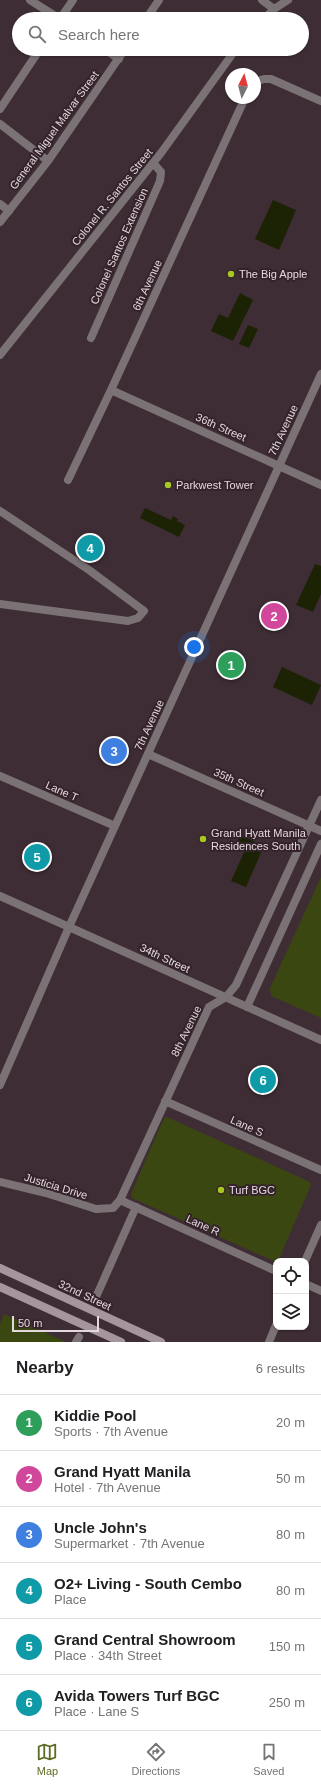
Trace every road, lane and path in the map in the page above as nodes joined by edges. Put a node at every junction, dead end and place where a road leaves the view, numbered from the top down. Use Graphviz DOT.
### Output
graph roads {
  1 [pos="30,0"];
  2 [pos="73,0"];
  3 [pos="159,0"];
  4 [pos="262,0"];
  5 [pos="288,0"];
  6 [pos="274,9"];
  7 [pos="49,12"];
  8 [pos="65,12"];
  9 [pos="151,12"];
  10 [pos="271,12"];
  11 [pos="35,56"];
  12 [pos="114,56"];
  13 [pos="121,56"];
  14 [pos="231,56"];
  15 [pos="119,59"];
  16 [pos="261,80"];
  17 [pos="321,102"];
  18 [pos="242,104"];
  19 [pos="0,110"];
  20 [pos="0,124"];
  21 [pos="48,161"];
  22 [pos="153,163"];
  23 [pos="0,204"];
  24 [pos="9,211"];
  25 [pos="0,222"];
  26 [pos="90,338"];
  27 [pos="0,355"];
  28 [pos="321,374"];
  29 [pos="111,390"];
  30 [pos="279,466"];
  31 [pos="68,480"];
  32 [pos="321,485"];
  33 [pos="0,511"];
  34 [pos="0,604"];
  35 [pos="148,754"];
  36 [pos="0,776"];
  37 [pos="321,800"];
  38 [pos="115,826"];
  39 [pos="309,826"];
  40 [pos="321,831"];
  41 [pos="321,844"];
  42 [pos="0,896"];
  43 [pos="69,926"];
  44 [pos="226,997"];
  45 [pos="247,1007"];
  46 [pos="321,1040"];
  47 [pos="0,1086"];
  48 [pos="165,1101"];
  49 [pos="321,1170"];
  50 [pos="0,1182"];
  51 [pos="120,1200"];
  52 [pos="136,1207"];
  53 [pos="321,1225"];
  54 [pos="306,1258"];
  55 [pos="0,1268"];
  56 [pos="273,1270"];
  57 [pos="309,1285"];
  58 [pos="0,1288"];
  59 [pos="321,1291"];
  60 [pos="96,1297"];
  61 [pos="274,1330"];
  62 [pos="121,1342"];
  63 [pos="161,1342"];
  64 [pos="268,1342"];
  1 -- 7 [label="street"];
  2 -- 8 [label="street"];
  3 -- 9 [label="street"];
  4 -- 6 [label="street"];
  5 -- 6 [label="street"];
  6 -- 10 [label="street"];
  11 -- 19 [label="street"];
  12 -- 15 [label="street"];
  13 -- 15 [label="street, General Miguel Malvar Street"];
  14 -- 22 [label="street, Colonel R. Santos Street"];
  15 -- 21 [label="street, General Miguel Malvar Street"];
  16 -- 17 [label="street"];
  18 -- 29 [label="street, 6th Avenue"];
  20 -- 21 [label="street"];
  21 -- 24 [label="street, General Miguel Malvar Street"];
  22 -- 26 [label="street, Colonel Santos Extension"];
  22 -- 27 [label="street, Colonel R. Santos Street"];
  23 -- 24 [label="street"];
  24 -- 25 [label="street, General Miguel Malvar Street"];
  28 -- 30 [label="street, 7th Avenue"];
  29 -- 30 [label="street, 36th Street"];
  29 -- 31 [label="street, 6th Avenue"];
  30 -- 32 [label="street, 36th Street"];
  30 -- 35 [label="street, 7th Avenue"];
  33 -- 34 [label="street"];
  35 -- 38 [label="street, 7th Avenue"];
  35 -- 39 [label="street, 35th Street"];
  36 -- 38 [label="street, Lane T"];
  37 -- 39 [label="street, 8th Avenue"];
  38 -- 43 [label="street, 7th Avenue"];
  39 -- 40 [label="street, 35th Street"];
  39 -- 44 [label="street, 8th Avenue"];
  41 -- 45 [label="street"];
  42 -- 43 [label="street, 34th Street"];
  43 -- 44 [label="street, 34th Street"];
  43 -- 47 [label="street, 7th Avenue"];
  44 -- 45 [label="street, 34th Street"];
  44 -- 48 [label="street, 8th Avenue"];
  45 -- 46 [label="street, 34th Street"];
  48 -- 49 [label="street, Lane S"];
  48 -- 51 [label="street, 8th Avenue"];
  50 -- 51 [label="street, Justicia Drive"];
  51 -- 52 [label="street, Lane R"];
  52 -- 56 [label="street, Lane R"];
  52 -- 60 [label="street"];
  53 -- 54 [label="street"];
  55 -- 63 [label="main road, 32nd Street"];
  57 -- 59 [label="street"];
  58 -- 62 [label="main road"];
  61 -- 64 [label="street"];
}
